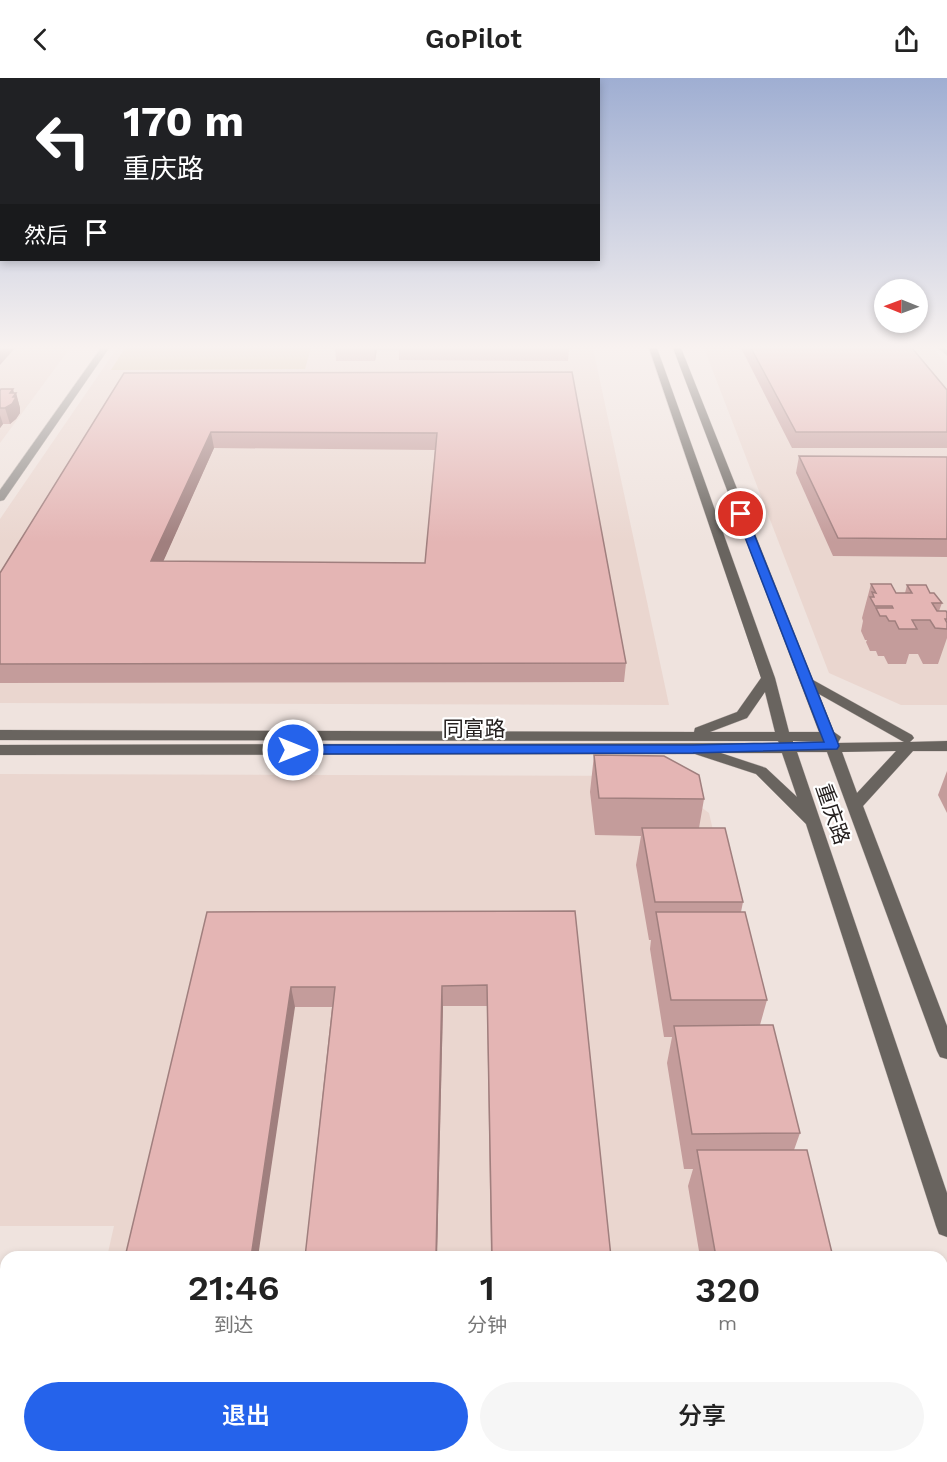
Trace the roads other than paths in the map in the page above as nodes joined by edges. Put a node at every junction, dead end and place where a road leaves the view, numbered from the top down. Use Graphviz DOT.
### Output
graph roads {
  1 [pos="60,413"];
  2 [pos="676,413"];
  3 [pos="702,413"];
  4 [pos="0,498"];
  5 [pos="768,678"];
  6 [pos="805,681"];
  7 [pos="0,735"];
  8 [pos="947,738"];
  9 [pos="785,741"];
  10 [pos="830,741"];
  11 [pos="692,742"];
  12 [pos="908,742"];
  13 [pos="947,746"];
  14 [pos="0,750"];
  15 [pos="854,806"];
  16 [pos="814,823"];
  17 [pos="947,1052"];
  18 [pos="947,1226"];
  1 -- 4 [label="street"];
  2 -- 5 [label="main road, 重庆路"];
  3 -- 6 [label="main road, 重庆路"];
  5 -- 9 [label="main road, 重庆路"];
  5 -- 11 [label="main road"];
  6 -- 10 [label="main road, 重庆路"];
  6 -- 12 [label="main road"];
  7 -- 11 [label="main road, 同富路"];
  8 -- 12 [label="main road, 同富路"];
  9 -- 10 [label="main road, 同富路"];
  9 -- 11 [label="main road, 同富路"];
  9 -- 16 [label="main road, 重庆路"];
  10 -- 12 [label="main road, 同富路"];
  10 -- 15 [label="main road, 重庆路"];
  11 -- 14 [label="main road, 同富路"];
  11 -- 16 [label="main road"];
  12 -- 13 [label="main road, 同富路"];
  12 -- 15 [label="main road"];
  15 -- 17 [label="main road, 重庆路"];
  16 -- 18 [label="main road, 重庆路"];
}
